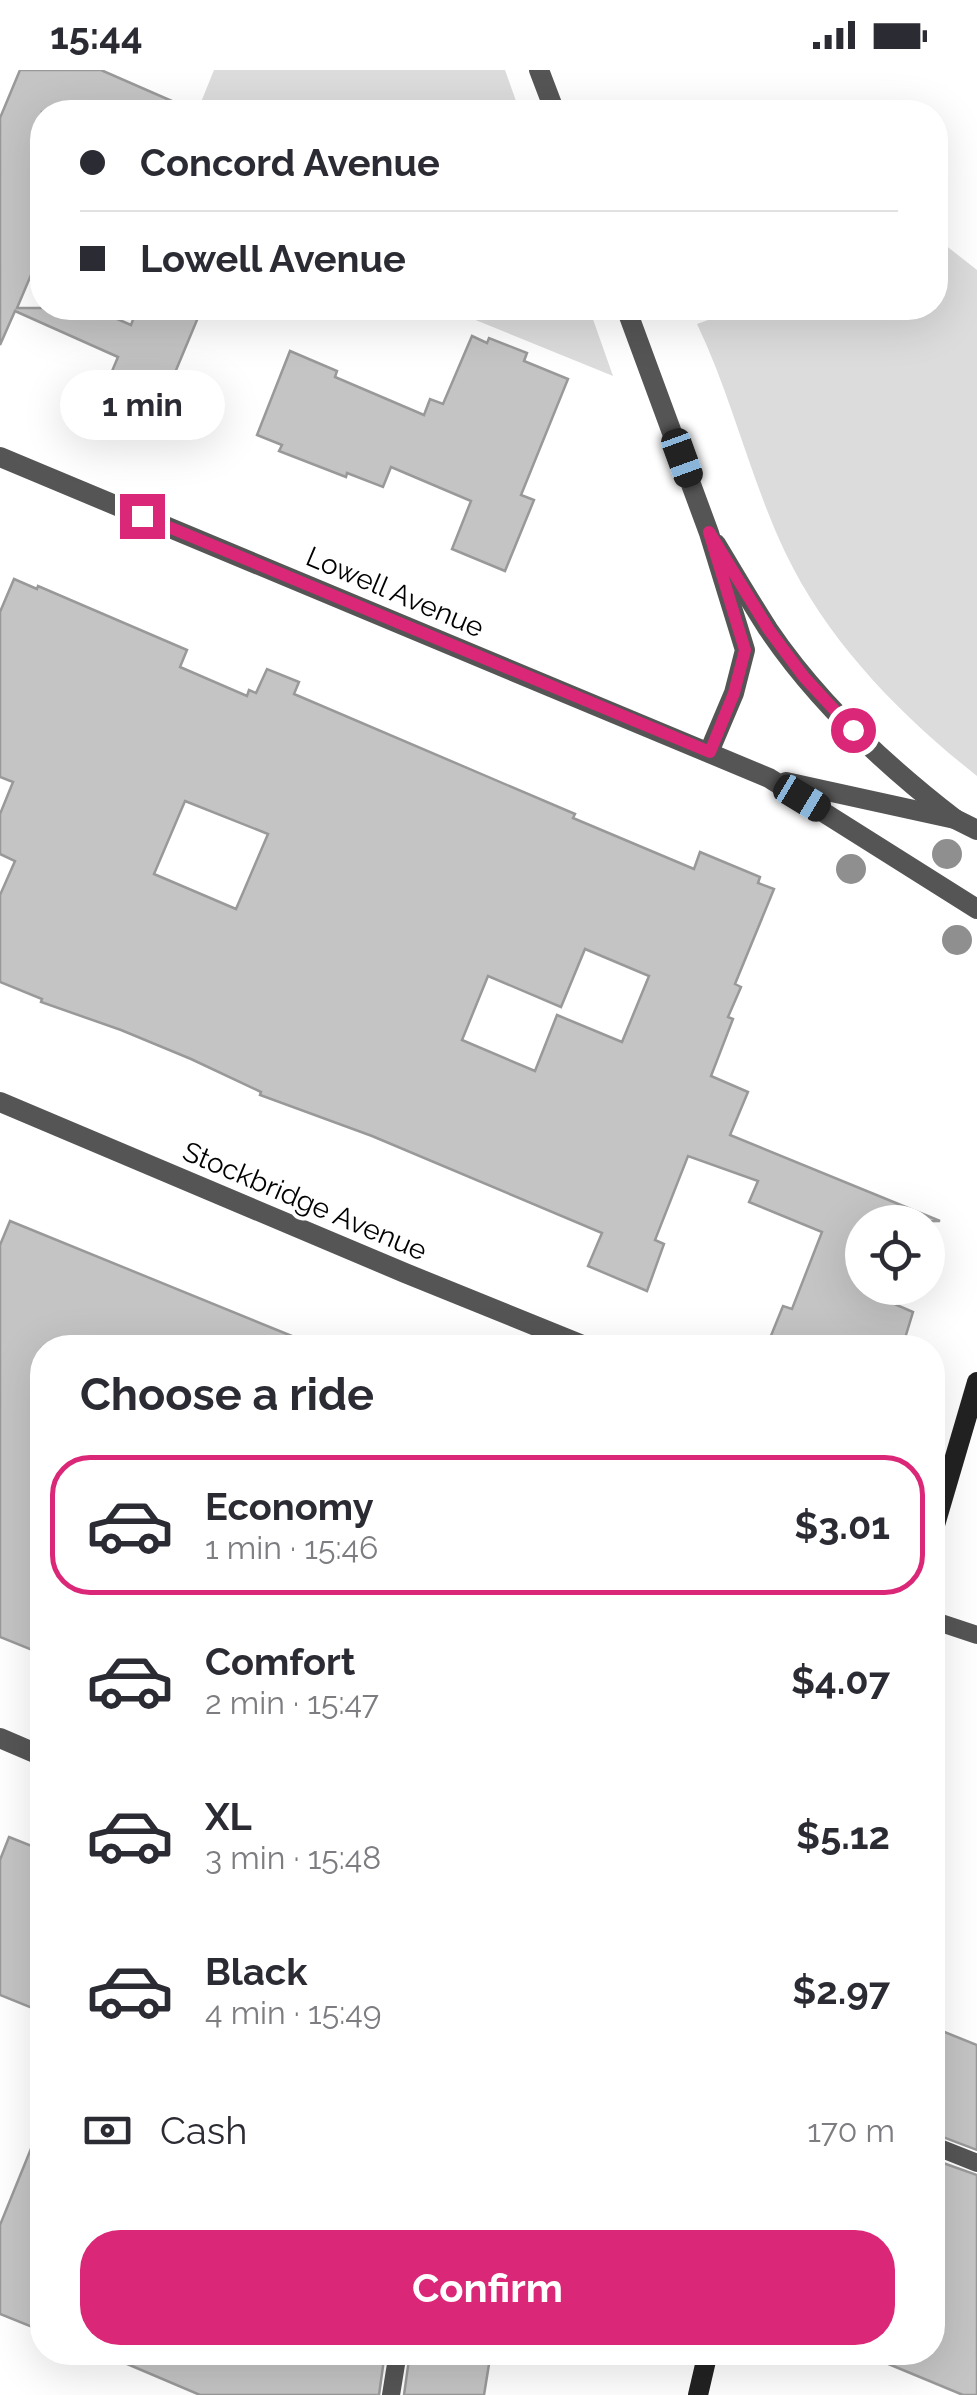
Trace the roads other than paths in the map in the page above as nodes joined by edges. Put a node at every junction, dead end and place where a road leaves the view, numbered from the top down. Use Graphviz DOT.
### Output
graph roads {
  1 [pos="539,70"];
  2 [pos="550,100"];
  3 [pos="630,320"];
  4 [pos="0,457"];
  5 [pos="709,532"];
  6 [pos="710,752"];
  7 [pos="769,778"];
  8 [pos="955,820"];
  9 [pos="977,830"];
  10 [pos="977,909"];
  11 [pos="0,1102"];
  12 [pos="558,1335"];
  13 [pos="977,1382"];
  14 [pos="970,1433"];
  15 [pos="945,1477"];
  16 [pos="945,1625"];
  17 [pos="977,1636"];
  18 [pos="0,1738"];
  19 [pos="30,1751"];
  20 [pos="945,2149"];
  21 [pos="977,2163"];
  22 [pos="396,2365"];
  23 [pos="705,2365"];
  24 [pos="391,2395"];
  25 [pos="698,2395"];
  1 -- 2 [label="street"];
  3 -- 5 [label="street"];
  4 -- 6 [label="street, Lowell Avenue"];
  5 -- 6 [label="street"];
  5 -- 8 [label="street"];
  6 -- 7 [label="street, Lowell Avenue"];
  7 -- 8 [label="street, Lowell Avenue"];
  7 -- 10 [label="street, Lowell Avenue"];
  8 -- 9 [label="street, Lowell Avenue"];
  11 -- 12 [label="street, Stockbridge Avenue"];
  13 -- 14 [label="main road"];
  14 -- 15 [label="main road"];
  16 -- 17 [label="lane"];
  18 -- 19 [label="street"];
  20 -- 21 [label="lane"];
  22 -- 24 [label="lane"];
  23 -- 25 [label="main road"];
}
